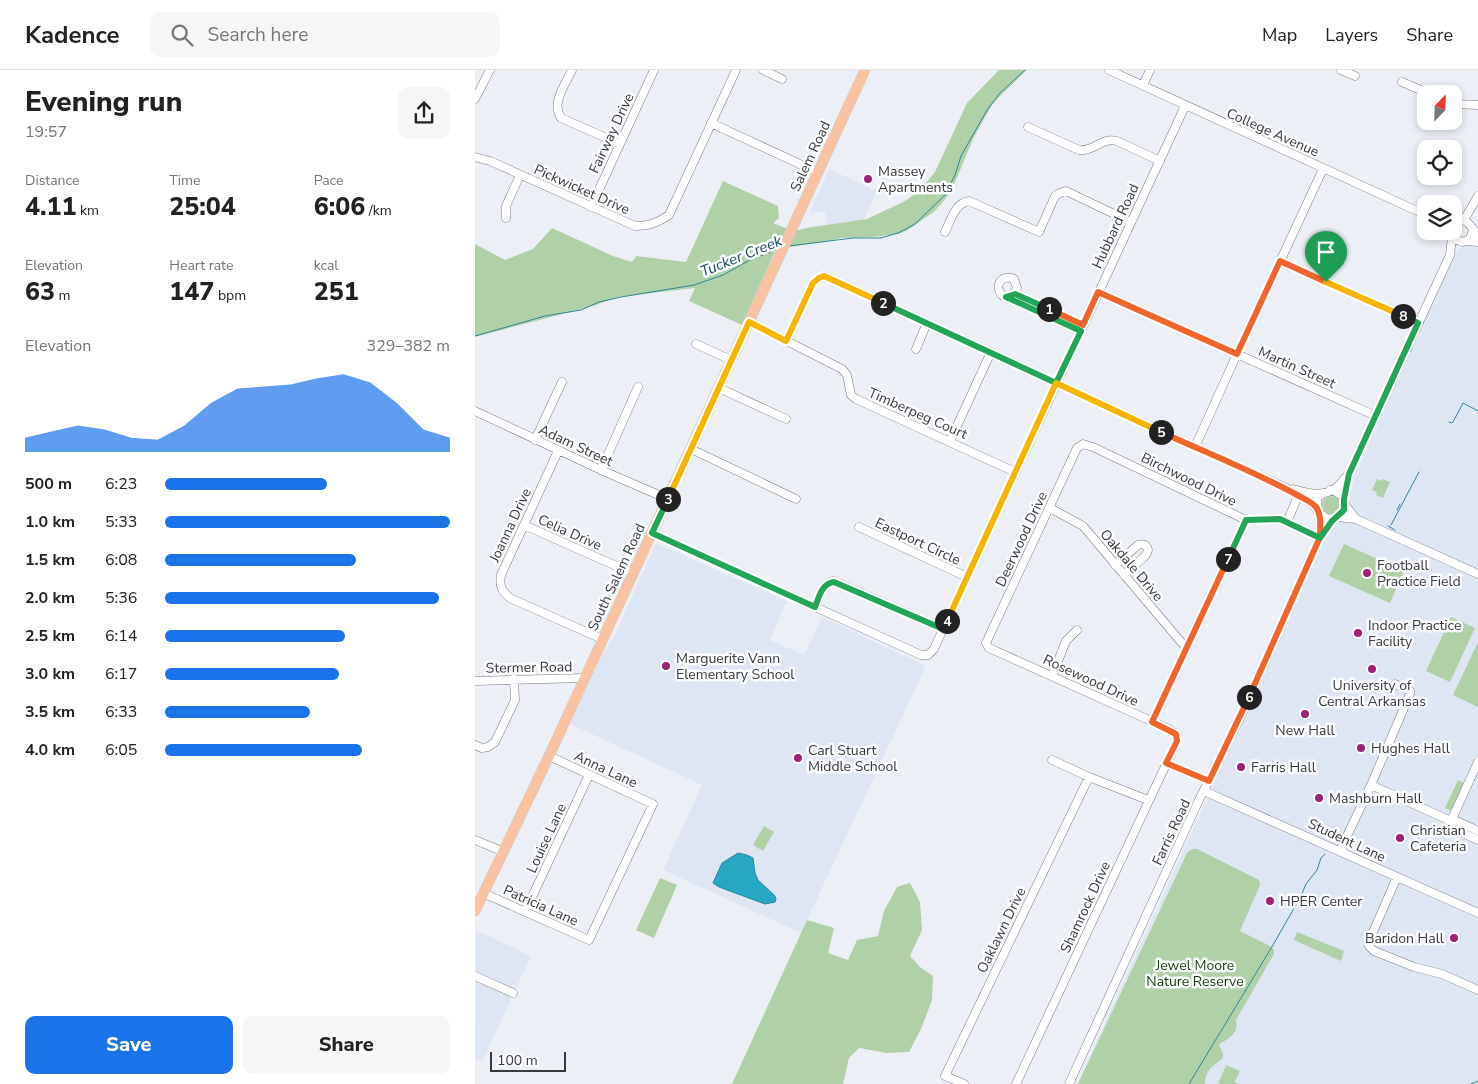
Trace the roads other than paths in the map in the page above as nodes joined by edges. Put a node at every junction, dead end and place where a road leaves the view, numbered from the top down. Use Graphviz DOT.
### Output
graph roads {
  1 [pos="490,70"];
  2 [pos="572,70"];
  3 [pos="654,70"];
  4 [pos="736,70"];
  5 [pos="763,70"];
  6 [pos="865,70"];
  7 [pos="1109,70"];
  8 [pos="1150,70"];
  9 [pos="1341,70"];
  10 [pos="1355,76"];
  11 [pos="782,79"];
  12 [pos="1403,82"];
  13 [pos="1143,85"];
  14 [pos="1417,88"];
  15 [pos="475,99"];
  16 [pos="1463,104"];
  17 [pos="1478,105"];
  18 [pos="1185,106"];
  19 [pos="711,123"];
  20 [pos="1028,127"];
  21 [pos="620,144"];
  22 [pos="475,157"];
  23 [pos="1160,161"];
  24 [pos="1323,169"];
  25 [pos="817,172"];
  26 [pos="520,175"];
  27 [pos="1478,196"];
  28 [pos="1474,204"];
  29 [pos="591,207"];
  30 [pos="1417,212"];
  31 [pos="1462,216"];
  32 [pos="507,218"];
  33 [pos="1131,222"];
  34 [pos="1462,222"];
  35 [pos="1474,230"];
  36 [pos="945,232"];
  37 [pos="1451,240"];
  38 [pos="1455,240"];
  39 [pos="1465,242"];
  40 [pos="1478,242"];
  41 [pos="780,253"];
  42 [pos="1450,254"];
  43 [pos="1280,261"];
  44 [pos="1098,292"];
  45 [pos="1015,294"];
  46 [pos="1006,297"];
  47 [pos="749,322"];
  48 [pos="927,323"];
  49 [pos="1418,323"];
  50 [pos="1082,328"];
  51 [pos="786,341"];
  52 [pos="696,344"];
  53 [pos="916,348"];
  54 [pos="991,352"];
  55 [pos="1237,354"];
  56 [pos="731,360"];
  57 [pos="562,382"];
  58 [pos="1056,383"];
  59 [pos="638,387"];
  60 [pos="719,388"];
  61 [pos="475,411"];
  62 [pos="1376,416"];
  63 [pos="786,419"];
  64 [pos="535,440"];
  65 [pos="950,442"];
  66 [pos="1083,444"];
  67 [pos="1195,448"];
  68 [pos="691,449"];
  69 [pos="559,451"];
  70 [pos="601,470"];
  71 [pos="1015,472"];
  72 [pos="1349,474"];
  73 [pos="1284,487"];
  74 [pos="1326,492"];
  75 [pos="1298,496"];
  76 [pos="668,499"];
  77 [pos="796,499"];
  78 [pos="1344,502"];
  79 [pos="1049,508"];
  80 [pos="1318,511"];
  81 [pos="1336,518"];
  82 [pos="1356,519"];
  83 [pos="1246,520"];
  84 [pos="1287,522"];
  85 [pos="524,525"];
  86 [pos="859,527"];
  87 [pos="652,533"];
  88 [pos="1320,537"];
  89 [pos="1115,564"];
  90 [pos="633,573"];
  91 [pos="1478,574"];
  92 [pos="1124,575"];
  93 [pos="967,577"];
  94 [pos="815,607"];
  95 [pos="943,629"];
  96 [pos="1077,630"];
  97 [pos="602,639"];
  98 [pos="1187,647"];
  99 [pos="989,648"];
  100 [pos="1052,676"];
  101 [pos="584,678"];
  102 [pos="514,679"];
  103 [pos="475,681"];
  104 [pos="1395,684"];
  105 [pos="1152,722"];
  106 [pos="1177,741"];
  107 [pos="475,745"];
  108 [pos="549,756"];
  109 [pos="1052,760"];
  110 [pos="1478,762"];
  111 [pos="1166,763"];
  112 [pos="589,775"];
  113 [pos="1089,777"];
  114 [pos="1209,781"];
  115 [pos="1371,785"];
  116 [pos="1204,791"];
  117 [pos="1148,800"];
  118 [pos="1451,821"];
  119 [pos="1478,830"];
  120 [pos="475,840"];
  121 [pos="1478,840"];
  122 [pos="1340,851"];
  123 [pos="504,852"];
  124 [pos="1397,877"];
  125 [pos="483,893"];
  126 [pos="475,911"];
  127 [pos="525,912"];
  128 [pos="1478,913"];
  129 [pos="589,940"];
  130 [pos="475,976"];
  131 [pos="1478,990"];
  132 [pos="513,993"];
  133 [pos="964,1084"];
  134 [pos="1016,1084"];
  135 [pos="1069,1084"];
  1 -- 15 [label="street"];
  2 -- 21 [label="street"];
  3 -- 21 [label="street, Fairway Drive"];
  4 -- 19 [label="street, Pickwicket Drive"];
  5 -- 11 [label="street"];
  6 -- 25 [label="main road, Salem Road"];
  7 -- 13 [label="street, College Avenue"];
  8 -- 13 [label="street"];
  9 -- 10 [label="street"];
  12 -- 14 [label="street"];
  13 -- 18 [label="street, College Avenue"];
  16 -- 17 [label="street"];
  18 -- 23 [label="street, Hubbard Road"];
  18 -- 24 [label="street, College Avenue"];
  19 -- 25 [label="street"];
  19 -- 29 [label="street, Pickwicket Drive"];
  20 -- 23 [label="street"];
  21 -- 29 [label="street, Fairway Drive"];
  22 -- 26 [label="street, Pickwicket Drive"];
  23 -- 33 [label="street, Hubbard Road"];
  24 -- 30 [label="street, College Avenue"];
  24 -- 43 [label="street"];
  25 -- 41 [label="main road, Salem Road"];
  26 -- 29 [label="street, Pickwicket Drive"];
  26 -- 32 [label="street"];
  27 -- 28 [label="street"];
  28 -- 31 [label="street"];
  28 -- 35 [label="street"];
  33 -- 36 [label="street"];
  33 -- 44 [label="street, Hubbard Road"];
  34 -- 35 [label="street"];
  35 -- 39 [label="street"];
  37 -- 42 [label="street"];
  38 -- 39 [label="street"];
  39 -- 40 [label="street"];
  39 -- 42 [label="street"];
  41 -- 47 [label="main road, South Salem Road"];
  42 -- 49 [label="street"];
  43 -- 49 [label="street"];
  43 -- 55 [label="street"];
  44 -- 50 [label="street, Hubbard Road"];
  44 -- 55 [label="street, Martin Street"];
  45 -- 46 [label="street"];
  45 -- 46 [label="street"];
  45 -- 50 [label="street"];
  46 -- 50 [label="street"];
  47 -- 51 [label="street, Timberpeg Court"];
  47 -- 56 [label="main road, South Salem Road"];
  48 -- 51 [label="street"];
  48 -- 53 [label="street"];
  48 -- 54 [label="street"];
  49 -- 62 [label="street"];
  50 -- 58 [label="street, Hubbard Road"];
  51 -- 65 [label="street, Timberpeg Court"];
  52 -- 56 [label="street"];
  54 -- 58 [label="street"];
  54 -- 65 [label="street"];
  55 -- 62 [label="street, Martin Street"];
  55 -- 67 [label="street"];
  56 -- 60 [label="main road, South Salem Road"];
  57 -- 64 [label="street"];
  58 -- 67 [label="street"];
  58 -- 71 [label="street, Hubbard Road"];
  59 -- 70 [label="street"];
  60 -- 63 [label="street"];
  60 -- 68 [label="main road, South Salem Road"];
  61 -- 64 [label="street, Adam Street"];
  62 -- 72 [label="street"];
  64 -- 69 [label="street, Adam Street"];
  65 -- 71 [label="street, Timberpeg Court"];
  66 -- 79 [label="street, Deerwood Drive"];
  66 -- 83 [label="street, Birchwood Drive"];
  67 -- 73 [label="street"];
  68 -- 76 [label="main road, South Salem Road"];
  68 -- 77 [label="street"];
  69 -- 70 [label="street, Adam Street"];
  69 -- 85 [label="street, Joanna Drive"];
  70 -- 76 [label="street, Adam Street"];
  71 -- 93 [label="street, Hubbard Road"];
  72 -- 74 [label="street"];
  72 -- 78 [label="street"];
  73 -- 74 [label="street"];
  73 -- 75 [label="street"];
  74 -- 78 [label="street"];
  74 -- 80 [label="street"];
  75 -- 80 [label="street"];
  75 -- 84 [label="street"];
  76 -- 87 [label="main road, South Salem Road"];
  78 -- 81 [label="street"];
  78 -- 82 [label="street"];
  79 -- 89 [label="street, Oakdale Drive"];
  79 -- 99 [label="street, Deerwood Drive"];
  80 -- 81 [label="street"];
  80 -- 88 [label="street, Farris Road"];
  81 -- 82 [label="street"];
  81 -- 88 [label="street, Farris Road"];
  82 -- 91 [label="street"];
  83 -- 84 [label="street, Birchwood Drive"];
  83 -- 98 [label="street"];
  84 -- 88 [label="street, Birchwood Drive"];
  85 -- 90 [label="street, Celia Drive"];
  85 -- 97 [label="street, Joanna Drive"];
  86 -- 93 [label="street, Eastport Circle"];
  87 -- 90 [label="main road, South Salem Road"];
  87 -- 94 [label="street"];
  88 -- 114 [label="street, Farris Road"];
  89 -- 92 [label="street, Oakdale Drive"];
  89 -- 92 [label="street"];
  90 -- 97 [label="main road, South Salem Road"];
  92 -- 98 [label="street, Oakdale Drive"];
  93 -- 95 [label="street, Hubbard Road"];
  94 -- 95 [label="street"];
  94 -- 95 [label="street, Hubbard Road"];
  96 -- 100 [label="street"];
  97 -- 101 [label="main road, South Salem Road"];
  98 -- 105 [label="street"];
  99 -- 100 [label="street, Rosewood Drive"];
  100 -- 105 [label="street, Rosewood Drive"];
  101 -- 102 [label="street, Stermer Road"];
  101 -- 108 [label="main road, South Salem Road"];
  102 -- 103 [label="street, Stermer Road"];
  102 -- 107 [label="street"];
  104 -- 115 [label="street"];
  105 -- 106 [label="street, Rosewood Drive"];
  106 -- 111 [label="street, Shamrock Drive"];
  108 -- 112 [label="street, Anna Lane"];
  108 -- 123 [label="main road, South Salem Road"];
  109 -- 113 [label="street"];
  110 -- 118 [label="street"];
  111 -- 114 [label="street"];
  111 -- 117 [label="street, Shamrock Drive"];
  112 -- 127 [label="street, Louise Lane"];
  112 -- 129 [label="street, Anna Lane"];
  113 -- 117 [label="street"];
  113 -- 133 [label="street, Oaklawn Drive"];
  114 -- 116 [label="street, Farris Road"];
  115 -- 118 [label="street"];
  115 -- 122 [label="street"];
  116 -- 122 [label="street, Student Lane"];
  116 -- 135 [label="street, Farris Road"];
  117 -- 134 [label="street, Shamrock Drive"];
  118 -- 119 [label="street"];
  118 -- 121 [label="street"];
  120 -- 123 [label="street"];
  122 -- 124 [label="street, Student Lane"];
  123 -- 125 [label="main road, South Salem Road"];
  124 -- 128 [label="street, Student Lane"];
  124 -- 131 [label="street"];
  125 -- 126 [label="main road, South Salem Road"];
  125 -- 127 [label="street, Patricia Lane"];
  127 -- 129 [label="street, Patricia Lane"];
  130 -- 132 [label="street"];
}
